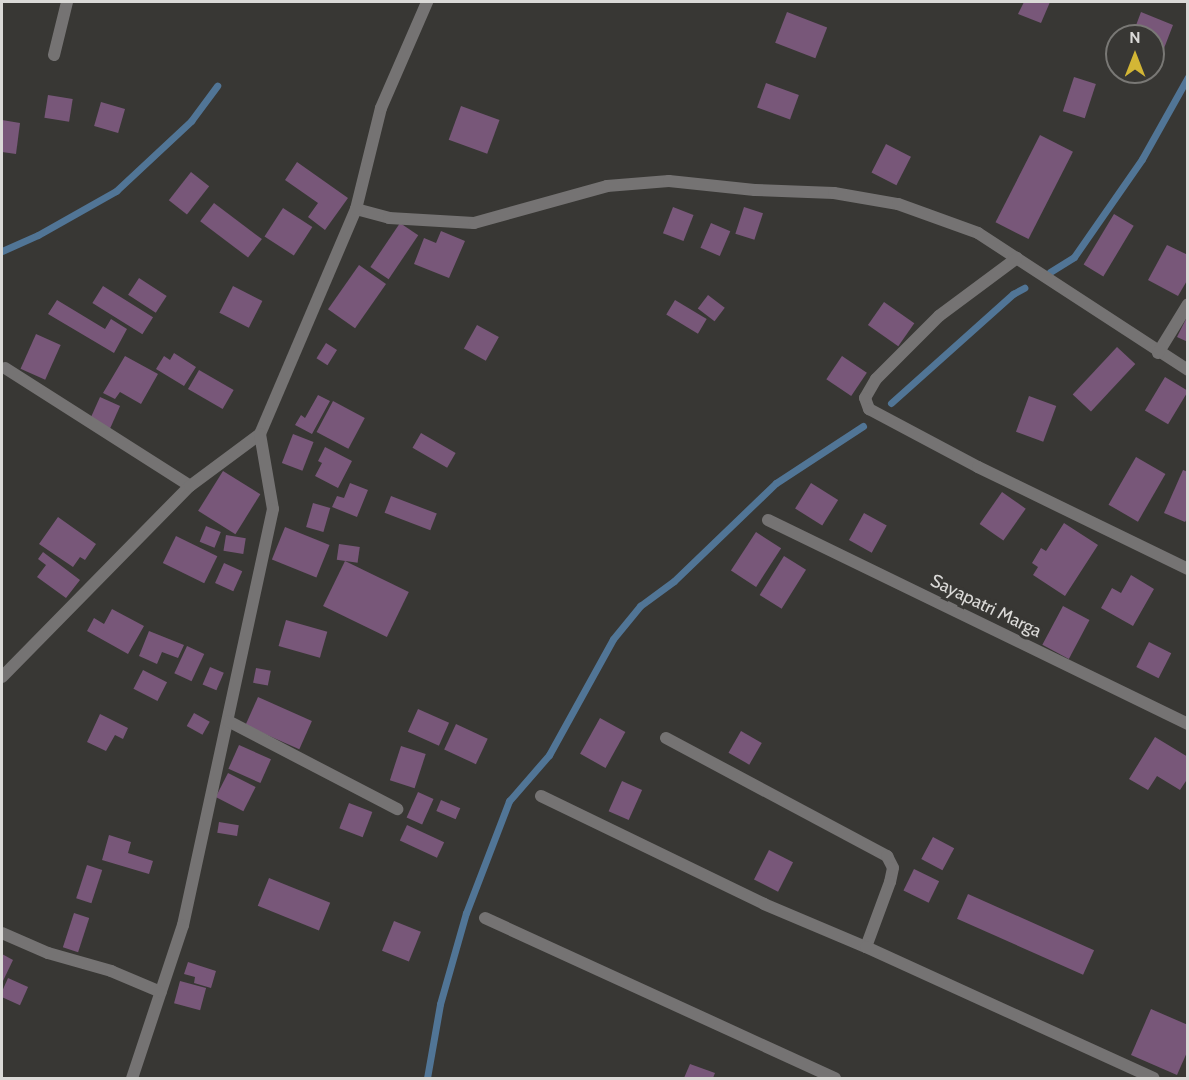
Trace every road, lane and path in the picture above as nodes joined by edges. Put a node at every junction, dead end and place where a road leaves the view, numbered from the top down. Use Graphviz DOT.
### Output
graph roads {
  1 [pos="67,2"];
  2 [pos="427,2"];
  3 [pos="54,55"];
  4 [pos="357,209"];
  5 [pos="1017,258"];
  6 [pos="1188,304"];
  7 [pos="1158,353"];
  8 [pos="5,368"];
  9 [pos="1188,370"];
  10 [pos="260,434"];
  11 [pos="190,486"];
  12 [pos="768,520"];
  13 [pos="1188,569"];
  14 [pos="2,677"];
  15 [pos="228,721"];
  16 [pos="1188,724"];
  17 [pos="666,738"];
  18 [pos="541,796"];
  19 [pos="396,808"];
  20 [pos="485,918"];
  21 [pos="2,933"];
  22 [pos="866,947"];
  23 [pos="161,992"];
  24 [pos="132,1078"];
  25 [pos="835,1078"];
  26 [pos="1155,1078"];
  1 -- 3 [label="street"];
  2 -- 4 [label="street"];
  4 -- 5 [label="street"];
  4 -- 10 [label="street"];
  5 -- 7 [label="street"];
  5 -- 13 [label="street"];
  6 -- 7 [label="street"];
  7 -- 9 [label="street"];
  8 -- 11 [label="street"];
  10 -- 11 [label="street"];
  10 -- 15 [label="street"];
  11 -- 14 [label="street"];
  12 -- 16 [label="street, Sayapatri Marga"];
  15 -- 19 [label="street"];
  15 -- 23 [label="street"];
  17 -- 22 [label="street"];
  18 -- 22 [label="street"];
  20 -- 25 [label="street"];
  21 -- 23 [label="street"];
  22 -- 26 [label="street"];
  23 -- 24 [label="street"];
}
